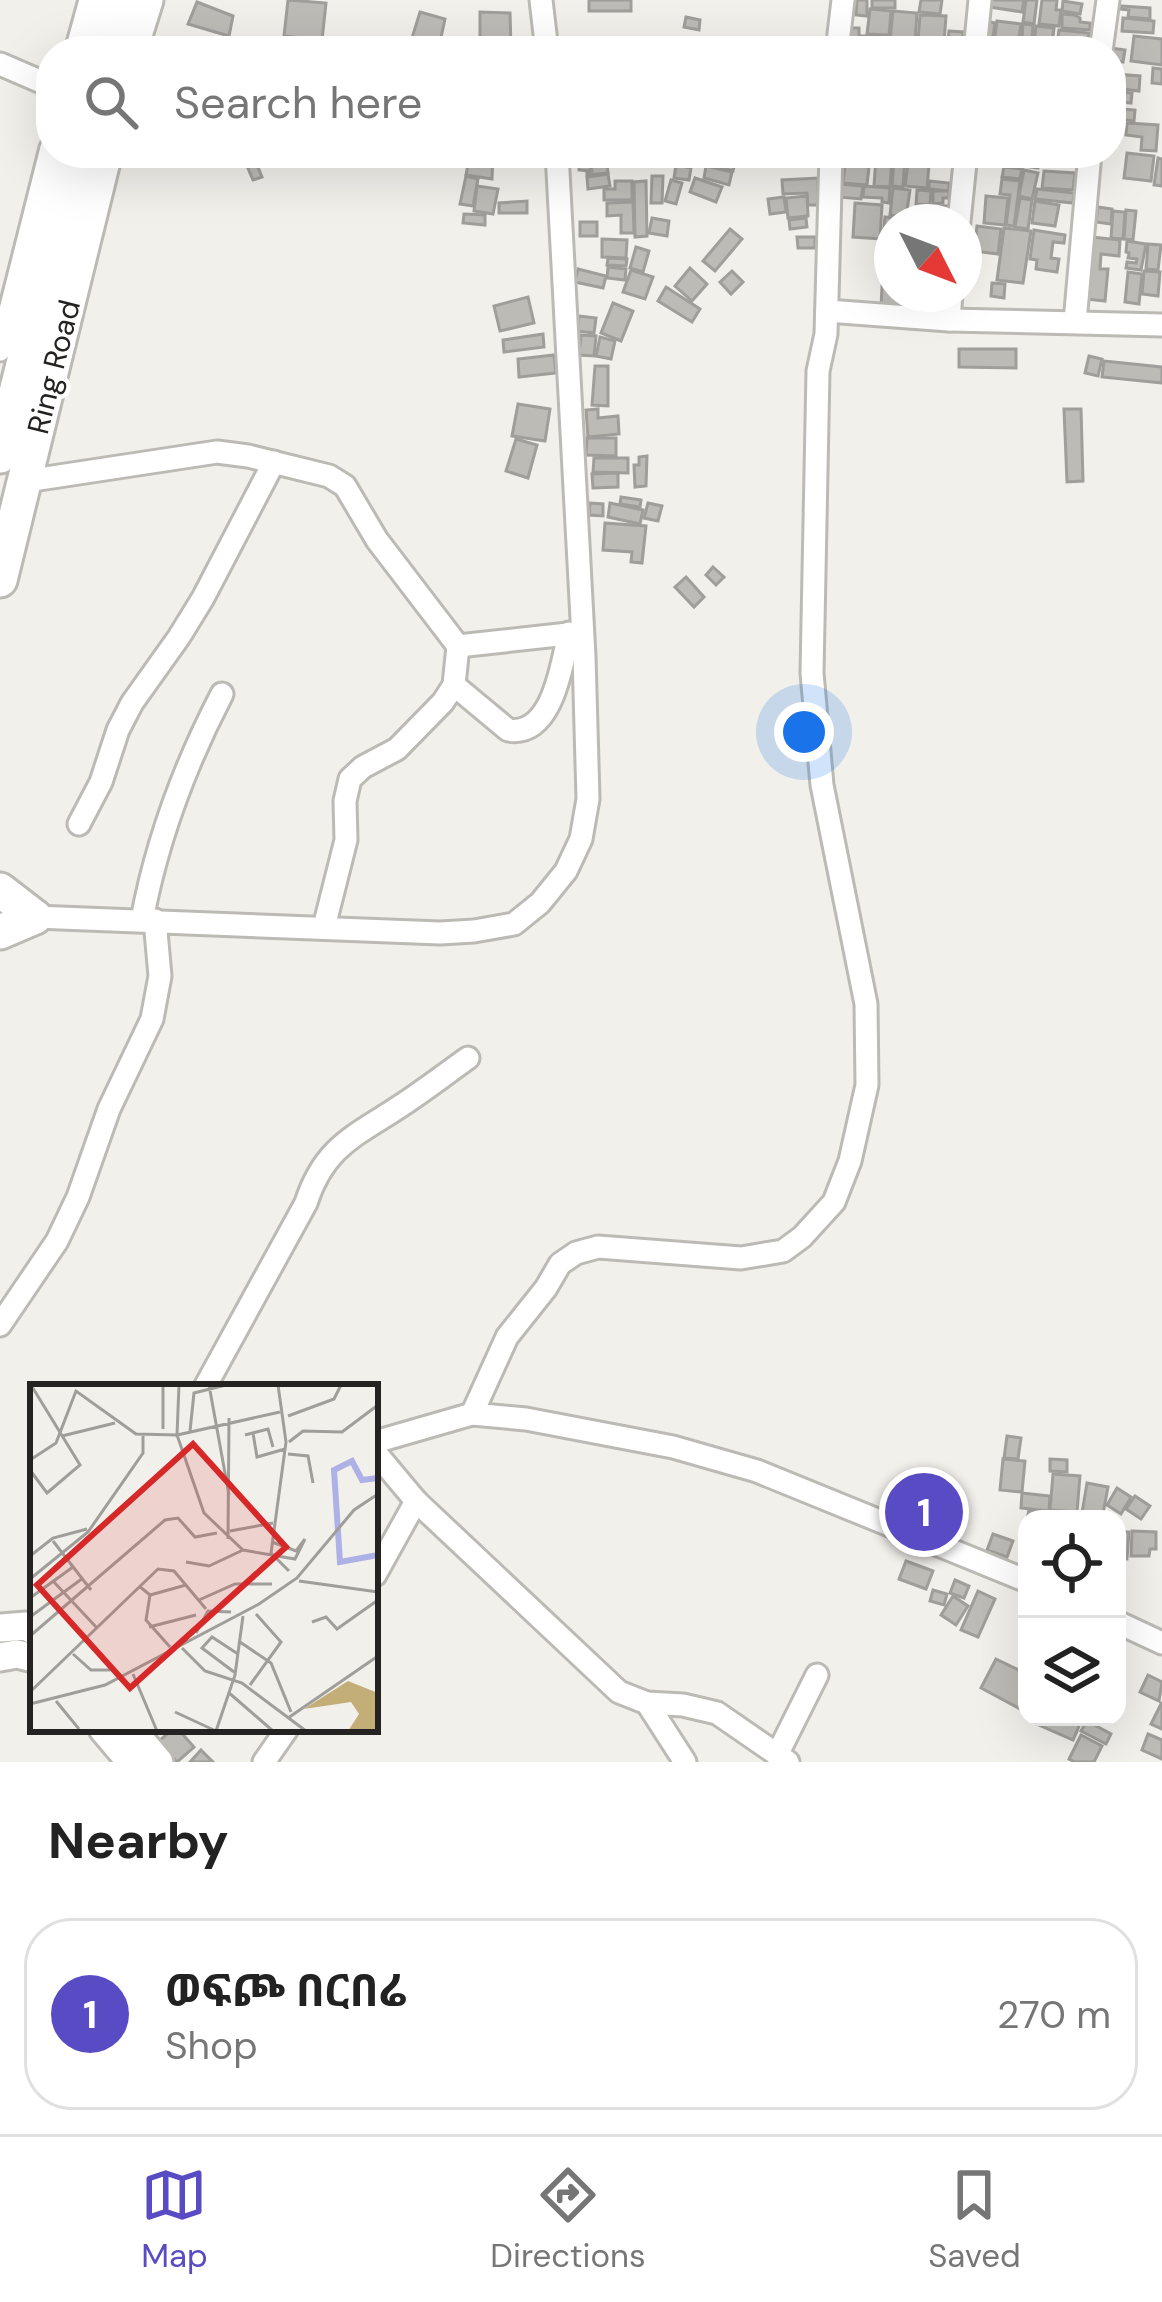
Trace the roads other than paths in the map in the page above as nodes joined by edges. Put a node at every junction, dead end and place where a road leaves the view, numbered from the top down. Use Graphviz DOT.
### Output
graph roads {
  1 [pos="90,0"];
  2 [pos="116,0"];
  3 [pos="146,0"];
  4 [pos="541,0"];
  5 [pos="843,0"];
  6 [pos="980,0"];
  7 [pos="1108,0"];
  8 [pos="80,36"];
  9 [pos="106,36"];
  10 [pos="135,36"];
  11 [pos="545,36"];
  12 [pos="839,36"];
  13 [pos="976,36"];
  14 [pos="1103,36"];
  15 [pos="0,64"];
  16 [pos="36,80"];
  17 [pos="46,168"];
  18 [pos="72,168"];
  19 [pos="101,168"];
  20 [pos="558,168"];
  21 [pos="831,168"];
  22 [pos="963,168"];
  23 [pos="1089,168"];
  24 [pos="960,204"];
  25 [pos="827,311"];
  26 [pos="950,312"];
  27 [pos="949,320"];
  28 [pos="1076,322"];
  29 [pos="1162,326"];
  30 [pos="0,350"];
  31 [pos="0,456"];
  32 [pos="274,462"];
  33 [pos="26,481"];
  34 [pos="0,580"];
  35 [pos="576,633"];
  36 [pos="458,646"];
  37 [pos="454,686"];
  38 [pos="222,694"];
  39 [pos="80,824"];
  40 [pos="0,890"];
  41 [pos="35,917"];
  42 [pos="148,920"];
  43 [pos="324,927"];
  44 [pos="0,932"];
  45 [pos="468,1058"];
  46 [pos="0,1325"];
  47 [pos="207,1384"];
  48 [pos="472,1414"];
  49 [pos="378,1441"];
  50 [pos="378,1456"];
  51 [pos="416,1501"];
  52 [pos="378,1570"];
  53 [pos="1018,1577"];
  54 [pos="1126,1626"];
  55 [pos="1162,1643"];
  56 [pos="817,1676"];
  57 [pos="647,1703"];
  58 [pos="105,1732"];
  59 [pos="133,1732"];
  60 [pos="285,1732"];
  61 [pos="783,1758"];
  62 [pos="130,1762"];
  63 [pos="159,1762"];
  64 [pos="264,1762"];
  65 [pos="685,1762"];
  1 -- 8 [label="street"];
  2 -- 9 [label="highway"];
  3 -- 10 [label="highway"];
  4 -- 11 [label="street"];
  5 -- 12 [label="street"];
  6 -- 13 [label="street"];
  7 -- 14 [label="street"];
  15 -- 16 [label="street"];
  17 -- 30 [label="street"];
  18 -- 31 [label="highway, Ring Road"];
  19 -- 33 [label="highway, Ring Road"];
  20 -- 35 [label="street"];
  21 -- 25 [label="street"];
  22 -- 24 [label="street"];
  23 -- 28 [label="street"];
  25 -- 27 [label="street"];
  25 -- 48 [label="street"];
  26 -- 27 [label="street"];
  27 -- 28 [label="street"];
  28 -- 29 [label="street"];
  32 -- 33 [label="street"];
  32 -- 36 [label="street"];
  32 -- 39 [label="street"];
  33 -- 34 [label="highway, Ring Road"];
  35 -- 36 [label="street"];
  35 -- 37 [label="street"];
  35 -- 43 [label="street"];
  36 -- 37 [label="street"];
  37 -- 43 [label="street"];
  38 -- 42 [label="street"];
  40 -- 41 [label="highway"];
  41 -- 42 [label="street"];
  41 -- 44 [label="highway"];
  42 -- 43 [label="street"];
  42 -- 46 [label="street"];
  45 -- 47 [label="street"];
  48 -- 49 [label="street"];
  48 -- 53 [label="street"];
  50 -- 51 [label="street"];
  51 -- 52 [label="street"];
  51 -- 57 [label="street"];
  54 -- 55 [label="street"];
  56 -- 61 [label="street"];
  57 -- 61 [label="street"];
  57 -- 65 [label="street"];
  58 -- 62 [label="main road"];
  59 -- 63 [label="main road"];
  60 -- 64 [label="street"];
}
